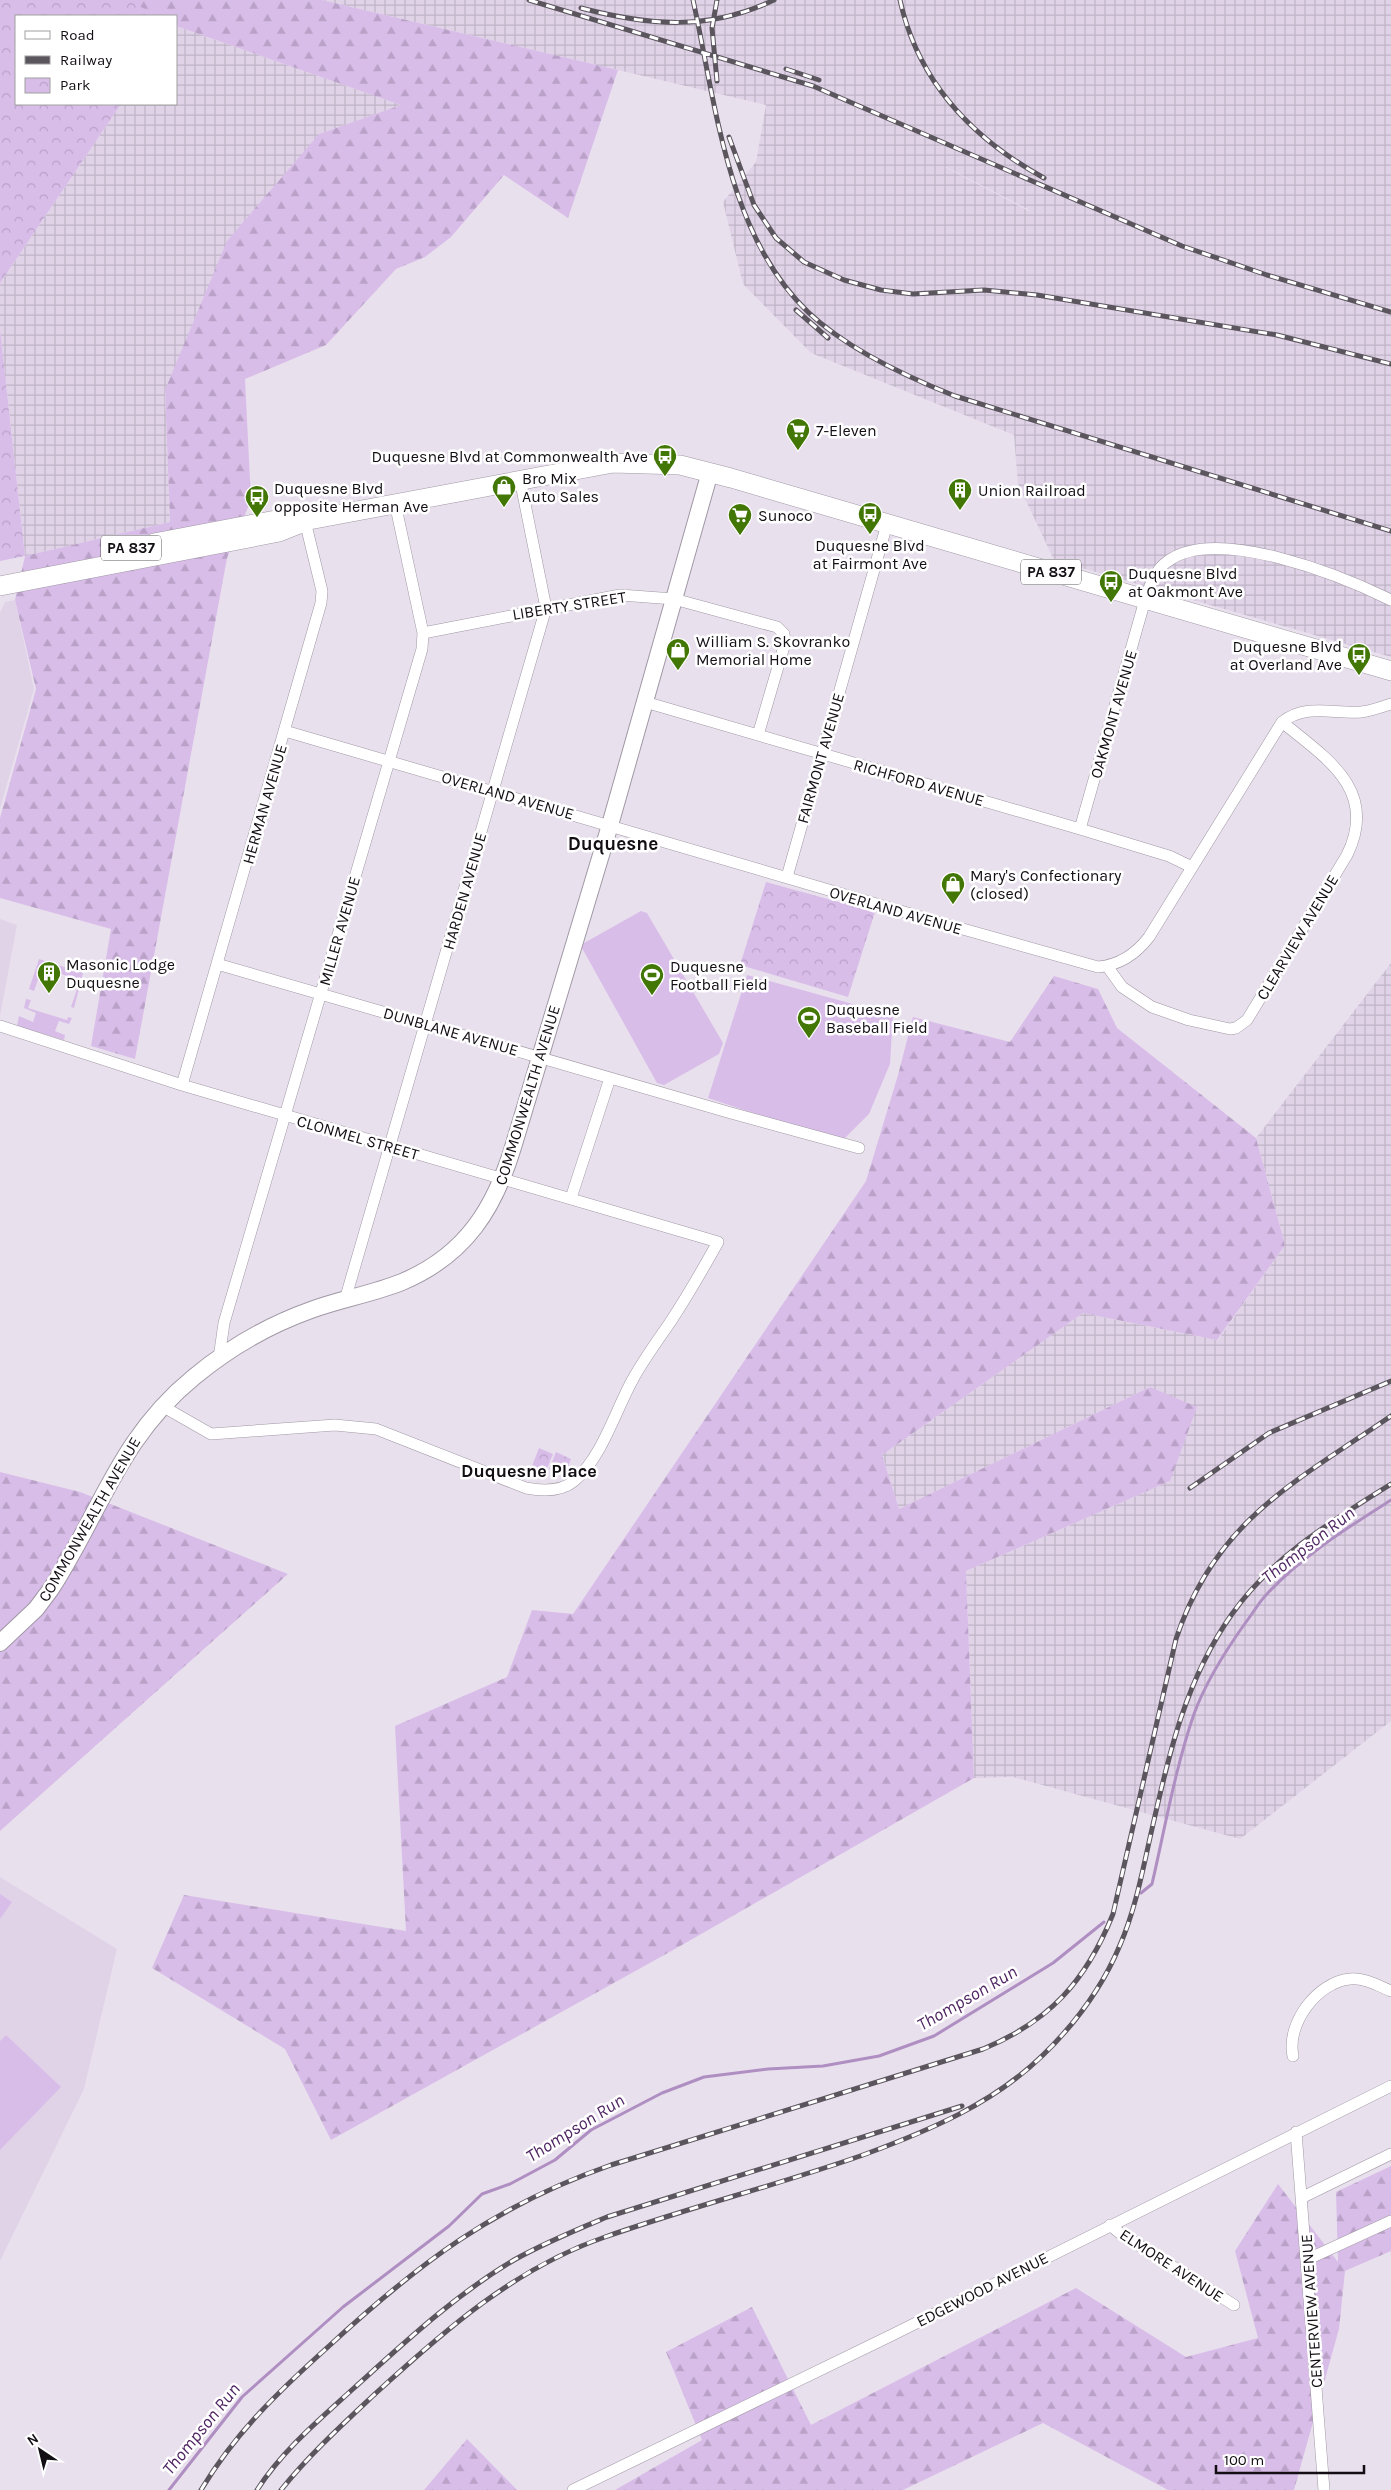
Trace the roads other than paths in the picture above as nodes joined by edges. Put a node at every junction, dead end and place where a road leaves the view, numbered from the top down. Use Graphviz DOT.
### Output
graph roads {
  1 [pos="710,472"];
  2 [pos="520,479"];
  3 [pos="395,503"];
  4 [pos="305,520"];
  5 [pos="887,524"];
  6 [pos="2,579"];
  7 [pos="674,599"];
  8 [pos="1145,600"];
  9 [pos="1391,600"];
  10 [pos="546,608"];
  11 [pos="424,632"];
  12 [pos="1391,671"];
  13 [pos="645,702"];
  14 [pos="1391,704"];
  15 [pos="1282,722"];
  16 [pos="285,731"];
  17 [pos="758,735"];
  18 [pos="821,754"];
  19 [pos="388,761"];
  20 [pos="494,790"];
  21 [pos="610,824"];
  22 [pos="1080,829"];
  23 [pos="1192,867"];
  24 [pos="787,877"];
  25 [pos="217,964"];
  26 [pos="1107,966"];
  27 [pos="321,994"];
  28 [pos="425,1024"];
  29 [pos="0,1026"];
  30 [pos="540,1057"];
  31 [pos="610,1078"];
  32 [pos="182,1085"];
  33 [pos="286,1116"];
  34 [pos="389,1146"];
  35 [pos="859,1148"];
  36 [pos="503,1178"];
  37 [pos="571,1198"];
  38 [pos="345,1300"];
  39 [pos="219,1358"];
  40 [pos="162,1406"];
  41 [pos="0,1643"];
  42 [pos="1391,1990"];
  43 [pos="1293,2056"];
  44 [pos="1391,2086"];
  45 [pos="1296,2132"];
  46 [pos="1391,2154"];
  47 [pos="1303,2197"];
  48 [pos="1391,2221"];
  49 [pos="1110,2225"];
  50 [pos="1306,2260"];
  51 [pos="1234,2304"];
  52 [pos="573,2490"];
  53 [pos="1324,2490"];
  1 -- 2 [label="main road, PA 837"];
  1 -- 5 [label="main road, PA 837"];
  1 -- 7 [label="street, COMMONWEALTH AVENUE"];
  2 -- 3 [label="main road, PA 837"];
  2 -- 10 [label="street, HARDEN AVENUE"];
  3 -- 4 [label="main road, PA 837"];
  3 -- 11 [label="street, MILLER AVENUE"];
  4 -- 6 [label="main road, PA 837"];
  4 -- 16 [label="street, HERMAN AVENUE"];
  5 -- 8 [label="main road, PA 837"];
  5 -- 18 [label="street, FAIRMONT AVENUE"];
  7 -- 10 [label="street, LIBERTY STREET"];
  7 -- 13 [label="street, COMMONWEALTH AVENUE"];
  7 -- 17 [label="street, LIBERTY STREET"];
  8 -- 9 [label="street, OAKMONT AVENUE"];
  8 -- 12 [label="main road, PA 837"];
  8 -- 22 [label="street, OAKMONT AVENUE"];
  10 -- 11 [label="street, LIBERTY STREET"];
  10 -- 20 [label="street, HARDEN AVENUE"];
  11 -- 19 [label="street, MILLER AVENUE"];
  13 -- 17 [label="street, RICHFORD AVENUE"];
  13 -- 21 [label="street, COMMONWEALTH AVENUE"];
  14 -- 15 [label="street"];
  15 -- 23 [label="street"];
  15 -- 26 [label="street, CLEARVIEW AVENUE"];
  16 -- 19 [label="street, OVERLAND AVENUE"];
  16 -- 25 [label="street, HERMAN AVENUE"];
  17 -- 18 [label="street, RICHFORD AVENUE"];
  18 -- 22 [label="street, RICHFORD AVENUE"];
  18 -- 24 [label="street, FAIRMONT AVENUE"];
  19 -- 20 [label="street, OVERLAND AVENUE"];
  19 -- 27 [label="street, MILLER AVENUE"];
  20 -- 21 [label="street, OVERLAND AVENUE"];
  20 -- 28 [label="street, HARDEN AVENUE"];
  21 -- 24 [label="street, OVERLAND AVENUE"];
  21 -- 30 [label="street, COMMONWEALTH AVENUE"];
  22 -- 23 [label="street, RICHFORD AVENUE"];
  23 -- 26 [label="street"];
  24 -- 26 [label="street, OVERLAND AVENUE"];
  25 -- 27 [label="street, DUNBLANE AVENUE"];
  25 -- 32 [label="street, HERMAN AVENUE"];
  27 -- 28 [label="street, DUNBLANE AVENUE"];
  27 -- 33 [label="street, MILLER AVENUE"];
  28 -- 30 [label="street, DUNBLANE AVENUE"];
  28 -- 34 [label="street, HARDEN AVENUE"];
  29 -- 32 [label="street, CLONMEL STREET"];
  30 -- 31 [label="street, DUNBLANE AVENUE"];
  30 -- 36 [label="street, COMMONWEALTH AVENUE"];
  31 -- 35 [label="street, DUNBLANE AVENUE"];
  31 -- 37 [label="street"];
  32 -- 33 [label="street, CLONMEL STREET"];
  33 -- 34 [label="street, CLONMEL STREET"];
  33 -- 39 [label="street, MILLER AVENUE"];
  34 -- 36 [label="street, CLONMEL STREET"];
  34 -- 38 [label="street, HARDEN AVENUE"];
  36 -- 37 [label="street, CLONMEL STREET"];
  36 -- 38 [label="street, COMMONWEALTH AVENUE"];
  37 -- 40 [label="street, CLONMEL STREET"];
  38 -- 39 [label="street, COMMONWEALTH AVENUE"];
  39 -- 40 [label="street, COMMONWEALTH AVENUE"];
  40 -- 41 [label="street, COMMONWEALTH AVENUE"];
  42 -- 43 [label="street"];
  44 -- 45 [label="street, EDGEWOOD AVENUE"];
  45 -- 47 [label="street, CENTERVIEW AVENUE"];
  45 -- 49 [label="street, EDGEWOOD AVENUE"];
  46 -- 47 [label="street"];
  47 -- 50 [label="street, CENTERVIEW AVENUE"];
  48 -- 50 [label="street"];
  49 -- 51 [label="street, ELMORE AVENUE"];
  49 -- 52 [label="street, EDGEWOOD AVENUE"];
  50 -- 53 [label="street, CENTERVIEW AVENUE"];
}
